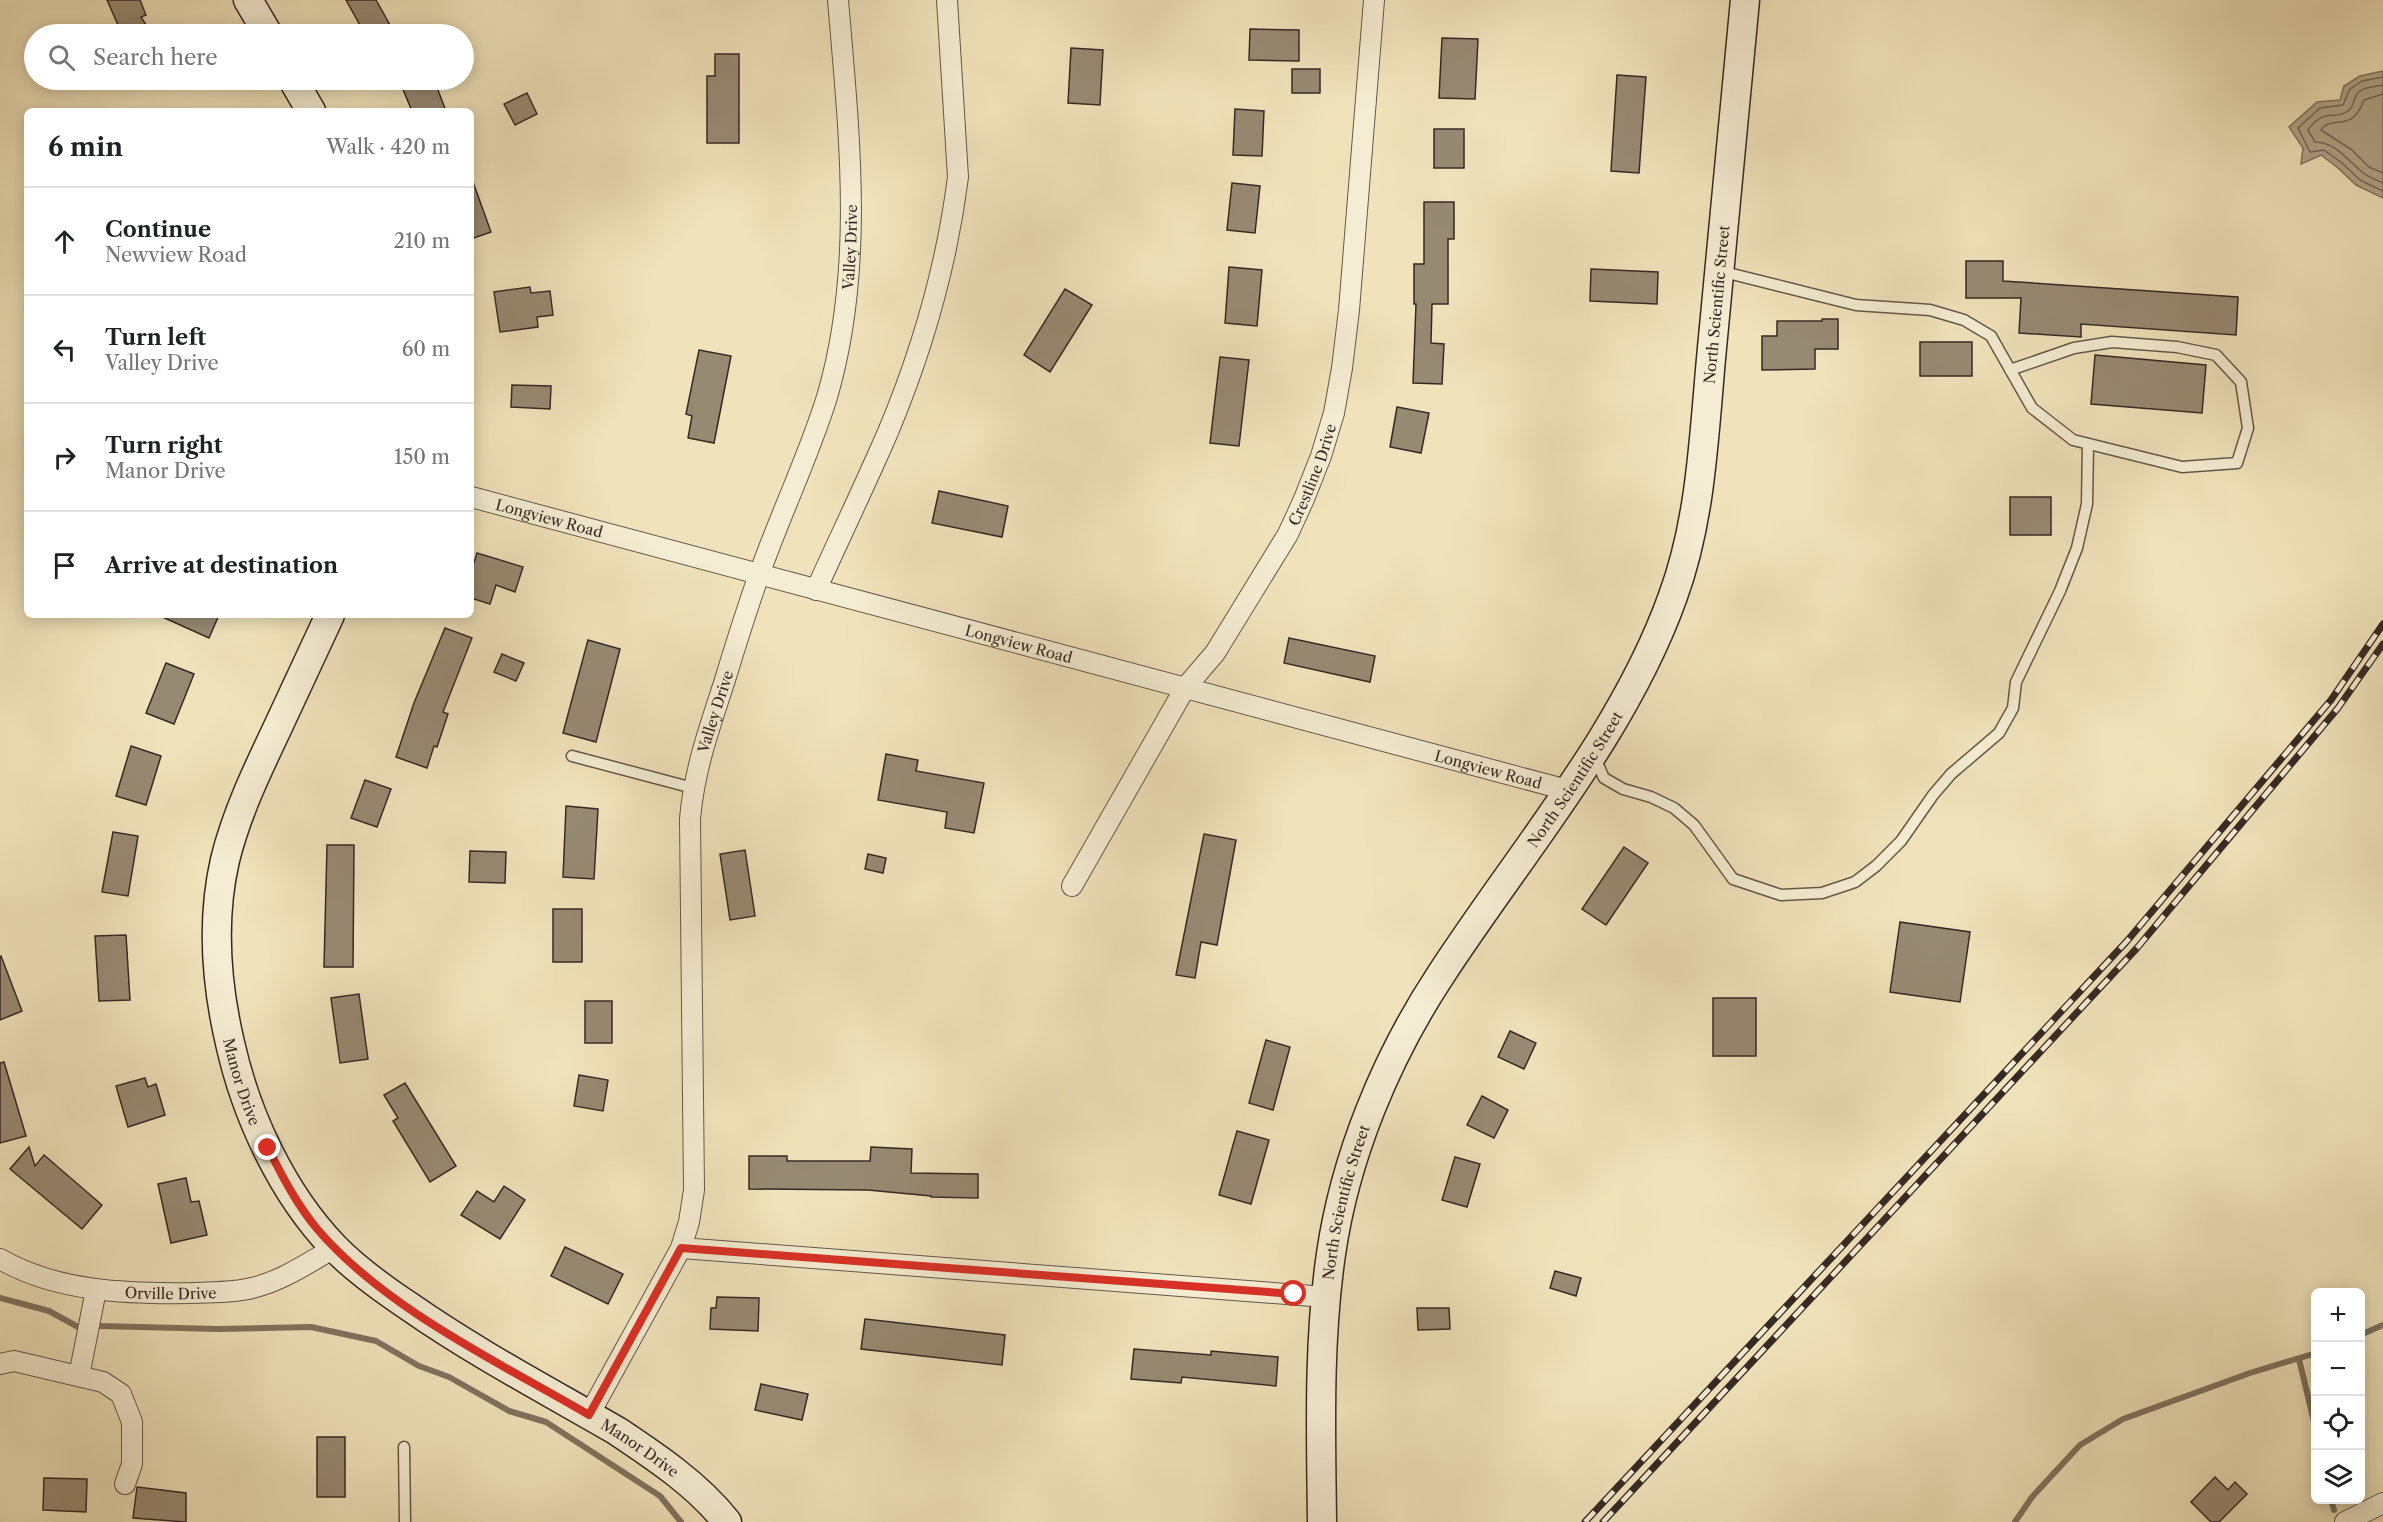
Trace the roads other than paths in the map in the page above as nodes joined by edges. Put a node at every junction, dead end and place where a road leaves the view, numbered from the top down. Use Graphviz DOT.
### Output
graph roads {
  1 [pos="248,0"];
  2 [pos="838,0"];
  3 [pos="947,0"];
  4 [pos="1374,0"];
  5 [pos="1745,0"];
  6 [pos="262,24"];
  7 [pos="299,90"];
  8 [pos="309,108"];
  9 [pos="1719,271"];
  10 [pos="2010,370"];
  11 [pos="2088,444"];
  12 [pos="474,498"];
  13 [pos="759,574"];
  14 [pos="816,590"];
  15 [pos="329,618"];
  16 [pos="1185,688"];
  17 [pos="1593,754"];
  18 [pos="572,756"];
  19 [pos="693,789"];
  20 [pos="1567,790"];
  21 [pos="1072,886"];
  22 [pos="334,1248"];
  23 [pos="681,1248"];
  24 [pos="0,1259"];
  25 [pos="96,1290"];
  26 [pos="1326,1297"];
  27 [pos="0,1364"];
  28 [pos="79,1376"];
  29 [pos="589,1415"];
  30 [pos="404,1447"];
  31 [pos="125,1484"];
  32 [pos="2383,1503"];
  33 [pos="405,1522"];
  34 [pos="727,1522"];
  35 [pos="1322,1522"];
  36 [pos="2346,1522"];
  1 -- 6 [label="street"];
  2 -- 13 [label="street, Valley Drive"];
  3 -- 14 [label="street"];
  4 -- 16 [label="street, Crestline Drive"];
  5 -- 9 [label="street, North Scientific Street"];
  7 -- 8 [label="street"];
  9 -- 10 [label="lane"];
  9 -- 17 [label="street, North Scientific Street"];
  10 -- 11 [label="lane"];
  10 -- 11 [label="lane"];
  11 -- 17 [label="lane"];
  12 -- 13 [label="street, Longview Road"];
  13 -- 14 [label="street, Longview Road"];
  13 -- 19 [label="street, Valley Drive"];
  14 -- 16 [label="street, Longview Road"];
  15 -- 22 [label="street, Manor Drive"];
  16 -- 20 [label="street, Longview Road"];
  16 -- 21 [label="street, Crestline Drive"];
  17 -- 20 [label="street, North Scientific Street"];
  18 -- 19 [label="lane"];
  19 -- 23 [label="street, Valley Drive"];
  20 -- 26 [label="street, North Scientific Street"];
  22 -- 25 [label="street, Orville Drive"];
  22 -- 29 [label="street, Manor Drive"];
  23 -- 26 [label="street"];
  23 -- 29 [label="street, Valley Drive"];
  24 -- 25 [label="street, Orville Drive"];
  25 -- 28 [label="street"];
  26 -- 35 [label="street, North Scientific Street"];
  27 -- 28 [label="street"];
  28 -- 31 [label="street"];
  29 -- 34 [label="street, Manor Drive"];
  30 -- 33 [label="lane"];
  32 -- 36 [label="street"];
}
